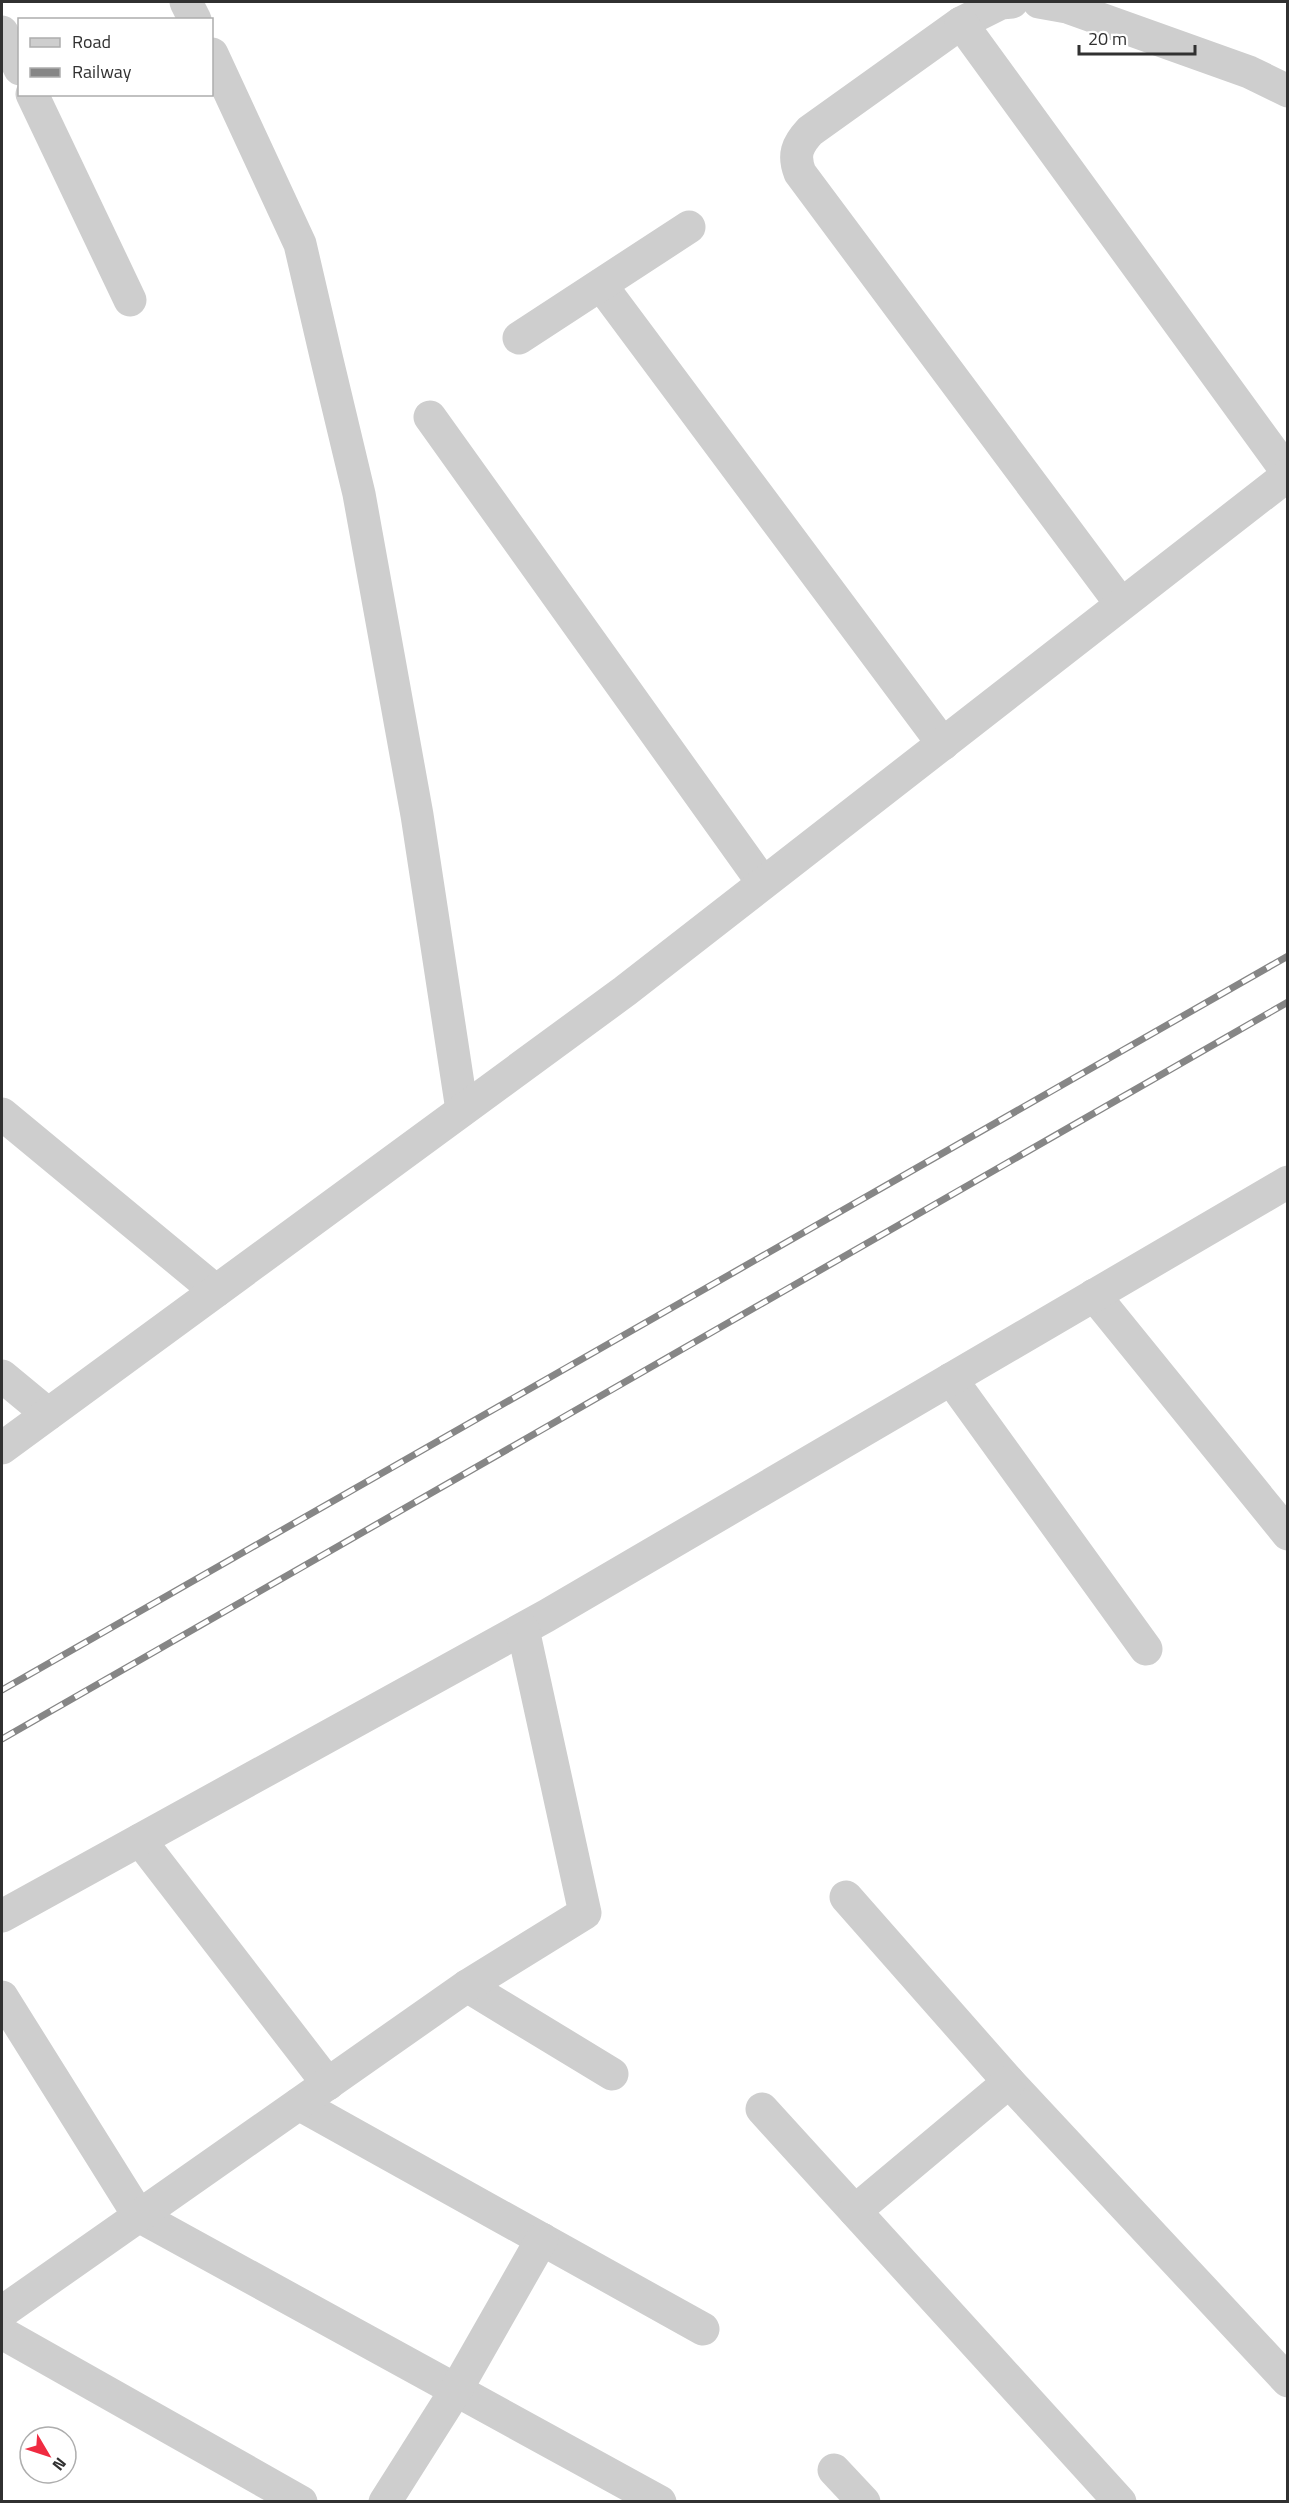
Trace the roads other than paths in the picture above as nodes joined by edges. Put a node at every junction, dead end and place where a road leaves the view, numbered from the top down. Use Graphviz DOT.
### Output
graph roads {
  1 [pos="186,2"];
  2 [pos="1012,2"];
  3 [pos="1039,2"];
  4 [pos="194,18"];
  5 [pos="961,22"];
  6 [pos="2,32"];
  7 [pos="213,56"];
  8 [pos="18,65"];
  9 [pos="1287,91"];
  10 [pos="33,96"];
  11 [pos="689,227"];
  12 [pos="601,285"];
  13 [pos="130,300"];
  14 [pos="519,338"];
  15 [pos="430,417"];
  16 [pos="1287,474"];
  17 [pos="1121,604"];
  18 [pos="943,744"];
  19 [pos="763,883"];
  20 [pos="462,1110"];
  21 [pos="2,1114"];
  22 [pos="1287,1182"];
  23 [pos="216,1291"];
  24 [pos="1094,1295"];
  25 [pos="2,1376"];
  26 [pos="951,1379"];
  27 [pos="48,1414"];
  28 [pos="2,1448"];
  29 [pos="1287,1534"];
  30 [pos="523,1629"];
  31 [pos="1146,1649"];
  32 [pos="140,1840"];
  33 [pos="846,1897"];
  34 [pos="2,1916"];
  35 [pos="467,1986"];
  36 [pos="2,1997"];
  37 [pos="612,2074"];
  38 [pos="1010,2082"];
  39 [pos="328,2084"];
  40 [pos="299,2104"];
  41 [pos="762,2109"];
  42 [pos="855,2211"];
  43 [pos="139,2216"];
  44 [pos="542,2239"];
  45 [pos="2,2312"];
  46 [pos="703,2329"];
  47 [pos="2,2333"];
  48 [pos="1287,2381"];
  49 [pos="456,2390"];
  50 [pos="834,2470"];
  51 [pos="301,2502"];
  52 [pos="385,2502"];
  53 [pos="660,2502"];
  54 [pos="864,2502"];
  55 [pos="1120,2502"];
  1 -- 4 [label="street"];
  2 -- 5 [label="street"];
  3 -- 9 [label="street"];
  5 -- 16 [label="street"];
  5 -- 17 [label="street"];
  6 -- 8 [label="street"];
  7 -- 20 [label="street"];
  10 -- 13 [label="street"];
  11 -- 12 [label="street"];
  12 -- 14 [label="street"];
  12 -- 18 [label="street"];
  15 -- 19 [label="street"];
  16 -- 17 [label="street"];
  17 -- 18 [label="street"];
  18 -- 19 [label="street"];
  19 -- 20 [label="street"];
  20 -- 23 [label="street"];
  21 -- 23 [label="street"];
  22 -- 24 [label="street"];
  23 -- 27 [label="street"];
  24 -- 26 [label="street"];
  24 -- 29 [label="street"];
  25 -- 27 [label="street"];
  26 -- 30 [label="street"];
  26 -- 31 [label="street"];
  27 -- 28 [label="street"];
  30 -- 32 [label="street"];
  30 -- 35 [label="street"];
  32 -- 34 [label="street"];
  32 -- 39 [label="street"];
  33 -- 38 [label="street"];
  35 -- 37 [label="street"];
  35 -- 39 [label="street"];
  36 -- 43 [label="street"];
  38 -- 42 [label="street"];
  38 -- 48 [label="street"];
  39 -- 40 [label="street"];
  40 -- 43 [label="street"];
  40 -- 44 [label="street"];
  41 -- 42 [label="street"];
  42 -- 55 [label="street"];
  43 -- 45 [label="street"];
  43 -- 49 [label="street"];
  44 -- 46 [label="street"];
  44 -- 49 [label="street"];
  47 -- 51 [label="street"];
  49 -- 52 [label="street"];
  49 -- 53 [label="street"];
  50 -- 54 [label="street"];
}
